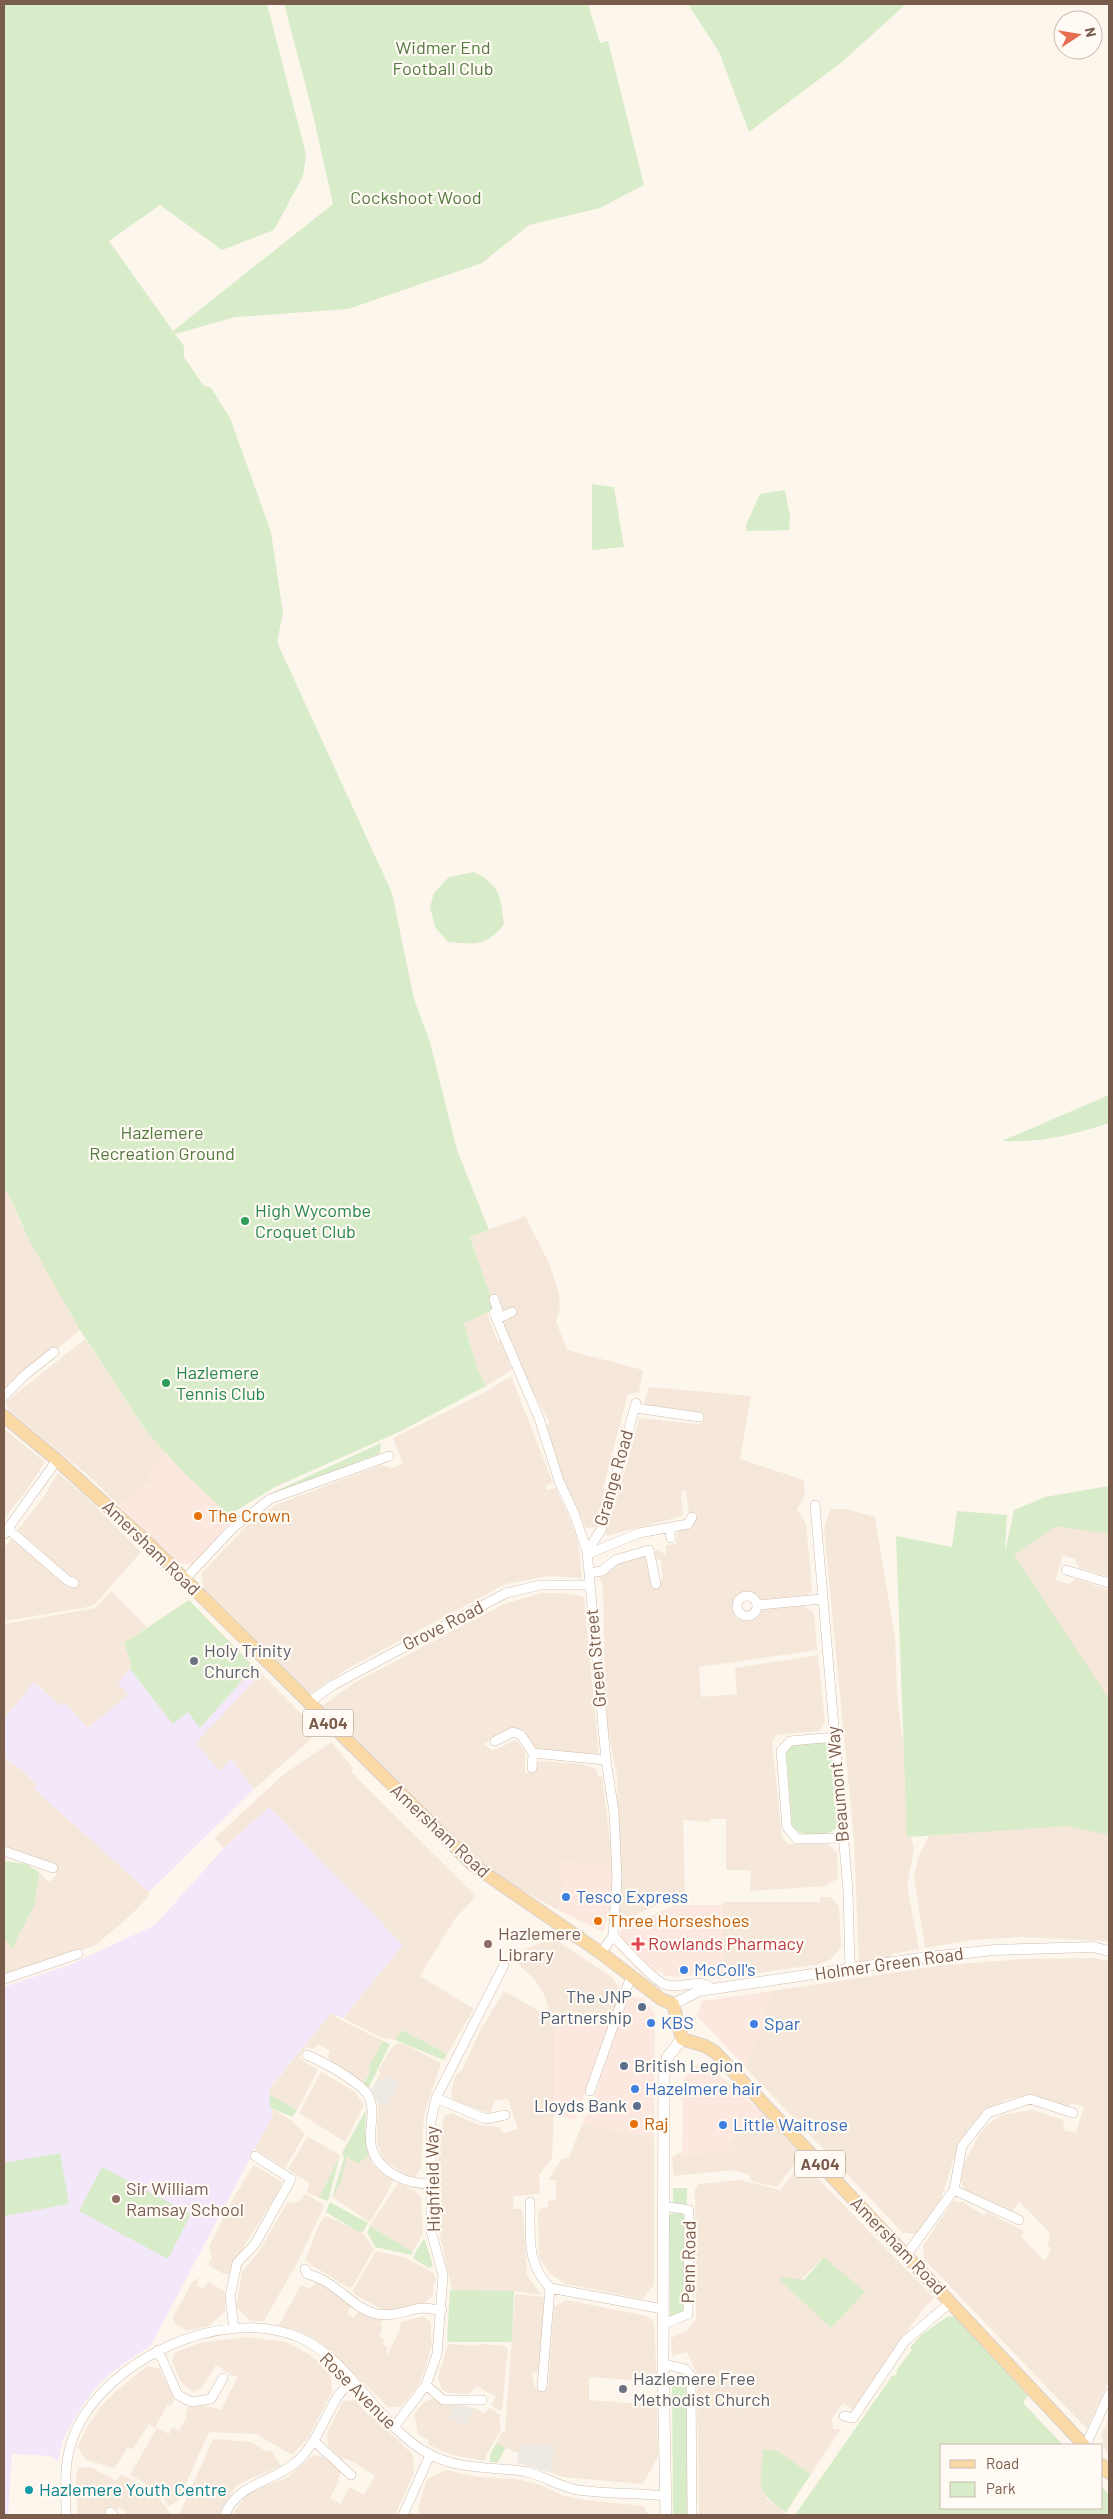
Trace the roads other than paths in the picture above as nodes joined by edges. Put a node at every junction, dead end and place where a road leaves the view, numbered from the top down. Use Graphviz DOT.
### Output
graph roads {
  1 [pos="494,1299"];
  2 [pos="512,1312"];
  3 [pos="496,1319"];
  4 [pos="54,1352"];
  5 [pos="4,1396"];
  6 [pos="4,1416"];
  7 [pos="699,1417"];
  8 [pos="389,1456"];
  9 [pos="57,1460"];
  10 [pos="815,1505"];
  11 [pos="692,1517"];
  12 [pos="670,1526"];
  13 [pos="6,1532"];
  14 [pos="670,1538"];
  15 [pos="588,1552"];
  16 [pos="1066,1570"];
  17 [pos="589,1573"];
  18 [pos="184,1580"];
  19 [pos="74,1583"];
  20 [pos="1109,1583"];
  21 [pos="656,1584"];
  22 [pos="590,1585"];
  23 [pos="822,1599"];
  24 [pos="758,1605"];
  25 [pos="308,1703"];
  26 [pos="835,1737"];
  27 [pos="495,1741"];
  28 [pos="533,1753"];
  29 [pos="606,1760"];
  30 [pos="532,1768"];
  31 [pos="843,1838"];
  32 [pos="4,1851"];
  33 [pos="53,1868"];
  34 [pos="613,1936"];
  35 [pos="1109,1951"];
  36 [pos="601,1953"];
  37 [pos="78,1954"];
  38 [pos="504,1965"];
  39 [pos="850,1969"];
  40 [pos="631,1976"];
  41 [pos="4,1980"];
  42 [pos="712,1989"];
  43 [pos="673,2004"];
  44 [pos="682,2039"];
  45 [pos="307,2055"];
  46 [pos="590,2092"];
  47 [pos="436,2098"];
  48 [pos="1073,2113"];
  49 [pos="505,2115"];
  50 [pos="255,2156"];
  51 [pos="430,2184"];
  52 [pos="954,2190"];
  53 [pos="530,2202"];
  54 [pos="664,2206"];
  55 [pos="1019,2220"];
  56 [pos="906,2254"];
  57 [pos="305,2270"];
  58 [pos="550,2288"];
  59 [pos="951,2302"];
  60 [pos="442,2310"];
  61 [pos="664,2310"];
  62 [pos="664,2324"];
  63 [pos="234,2329"];
  64 [pos="158,2350"];
  65 [pos="663,2364"];
  66 [pos="223,2378"];
  67 [pos="352,2380"];
  68 [pos="426,2386"];
  69 [pos="542,2388"];
  70 [pos="1109,2394"];
  71 [pos="482,2400"];
  72 [pos="844,2416"];
  73 [pos="394,2427"];
  74 [pos="314,2441"];
  75 [pos="1084,2444"];
  76 [pos="1085,2444"];
  77 [pos="430,2455"];
  78 [pos="351,2475"];
  79 [pos="666,2496"];
  80 [pos="66,2515"];
  81 [pos="225,2515"];
  82 [pos="403,2515"];
  83 [pos="666,2515"];
  84 [pos="692,2515"];
  1 -- 3 [label="street, Green Street"];
  2 -- 3 [label="street"];
  3 -- 15 [label="street, Green Street"];
  4 -- 5 [label="street"];
  6 -- 9 [label="main road, Amersham Road / A404"];
  7 -- 15 [label="street, Grange Road"];
  8 -- 18 [label="street"];
  9 -- 13 [label="street"];
  9 -- 18 [label="main road, Amersham Road / A404"];
  10 -- 23 [label="street, Beaumont Way"];
  11 -- 12 [label="street"];
  12 -- 14 [label="street"];
  12 -- 15 [label="street"];
  13 -- 19 [label="street"];
  15 -- 17 [label="street, Green Street"];
  16 -- 20 [label="street"];
  17 -- 21 [label="street"];
  17 -- 22 [label="street, Green Street"];
  18 -- 25 [label="main road, Amersham Road / A404"];
  22 -- 25 [label="street, Grove Road"];
  22 -- 29 [label="street, Green Street"];
  23 -- 24 [label="street"];
  23 -- 26 [label="street, Beaumont Way"];
  25 -- 36 [label="main road, Amersham Road / A404"];
  26 -- 31 [label="street, Beaumont Way"];
  26 -- 31 [label="street"];
  27 -- 28 [label="street"];
  28 -- 29 [label="street"];
  28 -- 30 [label="street"];
  29 -- 34 [label="street, Green Street"];
  31 -- 39 [label="street, Beaumont Way"];
  32 -- 33 [label="street"];
  34 -- 36 [label="street"];
  34 -- 42 [label="street"];
  35 -- 39 [label="street, Holmer Green Road"];
  36 -- 40 [label="main road, Amersham Road / A404"];
  37 -- 41 [label="street"];
  38 -- 47 [label="street, Highfield Way"];
  39 -- 42 [label="street, Holmer Green Road"];
  40 -- 43 [label="main road, Amersham Road / A404"];
  40 -- 46 [label="street"];
  42 -- 43 [label="street, Holmer Green Road"];
  43 -- 44 [label="main road"];
  44 -- 54 [label="main road, Penn Road"];
  44 -- 56 [label="main road, Amersham Road / A404"];
  45 -- 51 [label="street"];
  47 -- 49 [label="street"];
  47 -- 51 [label="street, Highfield Way"];
  48 -- 52 [label="street"];
  50 -- 63 [label="street"];
  51 -- 60 [label="street, Highfield Way"];
  52 -- 55 [label="street"];
  52 -- 56 [label="street"];
  53 -- 58 [label="street"];
  54 -- 61 [label="main road, Penn Road"];
  54 -- 62 [label="street, Penn Road"];
  56 -- 59 [label="main road, Amersham Road / A404"];
  57 -- 60 [label="street"];
  58 -- 61 [label="street"];
  58 -- 69 [label="street"];
  59 -- 72 [label="street"];
  59 -- 75 [label="main road, Amersham Road / A404"];
  60 -- 68 [label="street, Highfield Way"];
  61 -- 62 [label="main road, Penn Road"];
  62 -- 65 [label="main road, Penn Road"];
  63 -- 64 [label="street, Rose Avenue"];
  63 -- 67 [label="street, Rose Avenue"];
  64 -- 66 [label="street"];
  64 -- 80 [label="street, Rose Avenue"];
  65 -- 79 [label="main road, Penn Road"];
  65 -- 84 [label="street"];
  67 -- 73 [label="street, Rose Avenue"];
  67 -- 74 [label="street"];
  68 -- 71 [label="street"];
  68 -- 73 [label="street, Highfield Way"];
  70 -- 76 [label="street"];
  73 -- 77 [label="street, Rose Avenue"];
  74 -- 78 [label="street"];
  74 -- 81 [label="street"];
  77 -- 79 [label="street, Rose Avenue"];
  77 -- 82 [label="street"];
  79 -- 83 [label="main road, Penn Road"];
}
